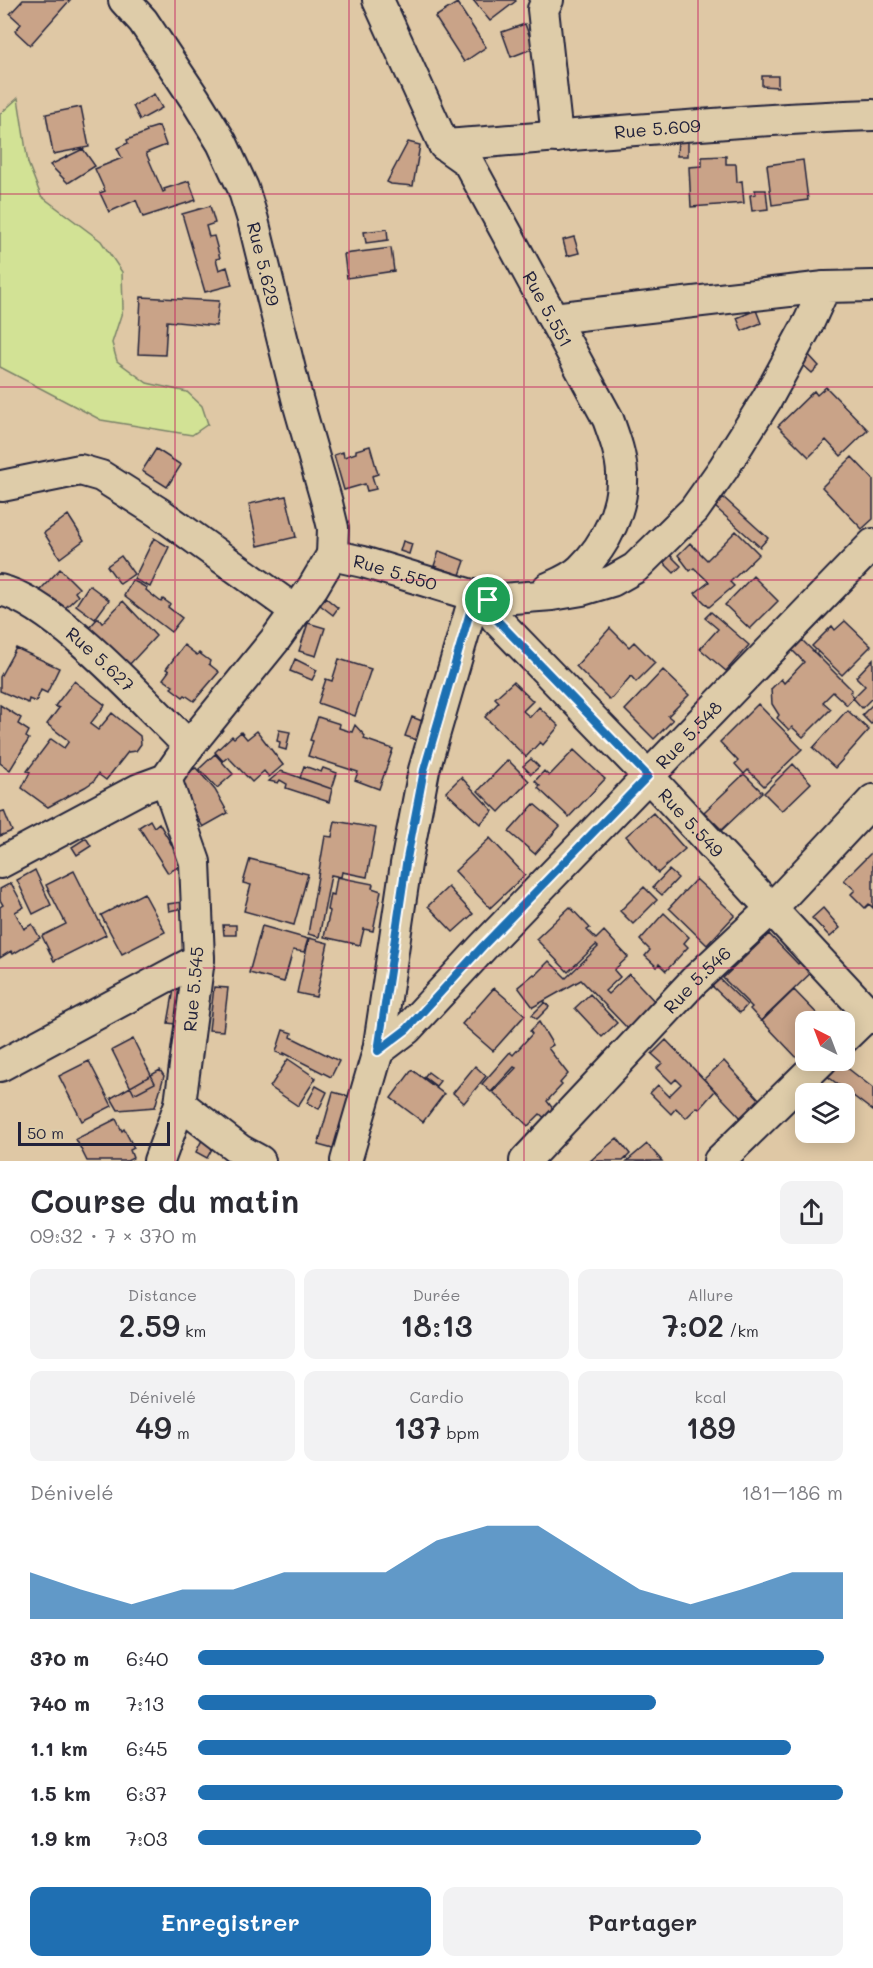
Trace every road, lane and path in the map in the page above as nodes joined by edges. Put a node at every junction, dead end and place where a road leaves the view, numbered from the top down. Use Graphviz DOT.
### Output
graph roads {
  1 [pos="124,0"];
  2 [pos="378,0"];
  3 [pos="548,0"];
  4 [pos="873,115"];
  5 [pos="557,137"];
  6 [pos="444,145"];
  7 [pos="873,286"];
  8 [pos="825,287"];
  9 [pos="553,318"];
  10 [pos="2,486"];
  11 [pos="873,544"];
  12 [pos="332,555"];
  13 [pos="0,590"];
  14 [pos="481,597"];
  15 [pos="523,598"];
  16 [pos="296,611"];
  17 [pos="189,746"];
  18 [pos="648,776"];
  19 [pos="166,779"];
  20 [pos="873,800"];
  21 [pos="0,863"];
  22 [pos="771,909"];
  23 [pos="199,959"];
  24 [pos="872,1014"];
  25 [pos="855,1029"];
  26 [pos="378,1051"];
  27 [pos="0,1066"];
  28 [pos="811,1071"];
  29 [pos="180,1104"];
  30 [pos="159,1161"];
  31 [pos="260,1161"];
  32 [pos="346,1161"];
  33 [pos="525,1161"];
  34 [pos="719,1161"];
  1 -- 12 [label="street, Rue 5.629"];
  2 -- 6 [label="street, Rue 5.551"];
  3 -- 5 [label="street"];
  4 -- 5 [label="street, Rue 5.609"];
  5 -- 6 [label="street, Rue 5.609"];
  6 -- 9 [label="street, Rue 5.551"];
  7 -- 8 [label="street"];
  8 -- 9 [label="street"];
  8 -- 15 [label="street, Rue 5.550"];
  9 -- 15 [label="street, Rue 5.551"];
  10 -- 16 [label="street"];
  11 -- 18 [label="street, Rue 5.548"];
  12 -- 14 [label="street, Rue 5.550"];
  12 -- 16 [label="street, Rue 5.550"];
  13 -- 17 [label="street, Rue 5.627"];
  14 -- 15 [label="street, Rue 5.550"];
  14 -- 18 [label="street, Rue 5.549"];
  14 -- 26 [label="street"];
  16 -- 17 [label="street, Rue 5.550"];
  17 -- 19 [label="street, Rue 5.550"];
  18 -- 22 [label="street, Rue 5.549"];
  18 -- 26 [label="street, Rue 5.548"];
  19 -- 21 [label="street"];
  19 -- 23 [label="street, Rue 5.545"];
  20 -- 22 [label="street, Rue 5.546"];
  22 -- 24 [label="street, Rue 5.549"];
  22 -- 33 [label="street, Rue 5.546"];
  23 -- 27 [label="street"];
  23 -- 29 [label="street, Rue 5.545"];
  24 -- 25 [label="street"];
  26 -- 32 [label="street"];
  28 -- 34 [label="street"];
  29 -- 30 [label="street, Rue 5.545"];
  29 -- 31 [label="street"];
}
